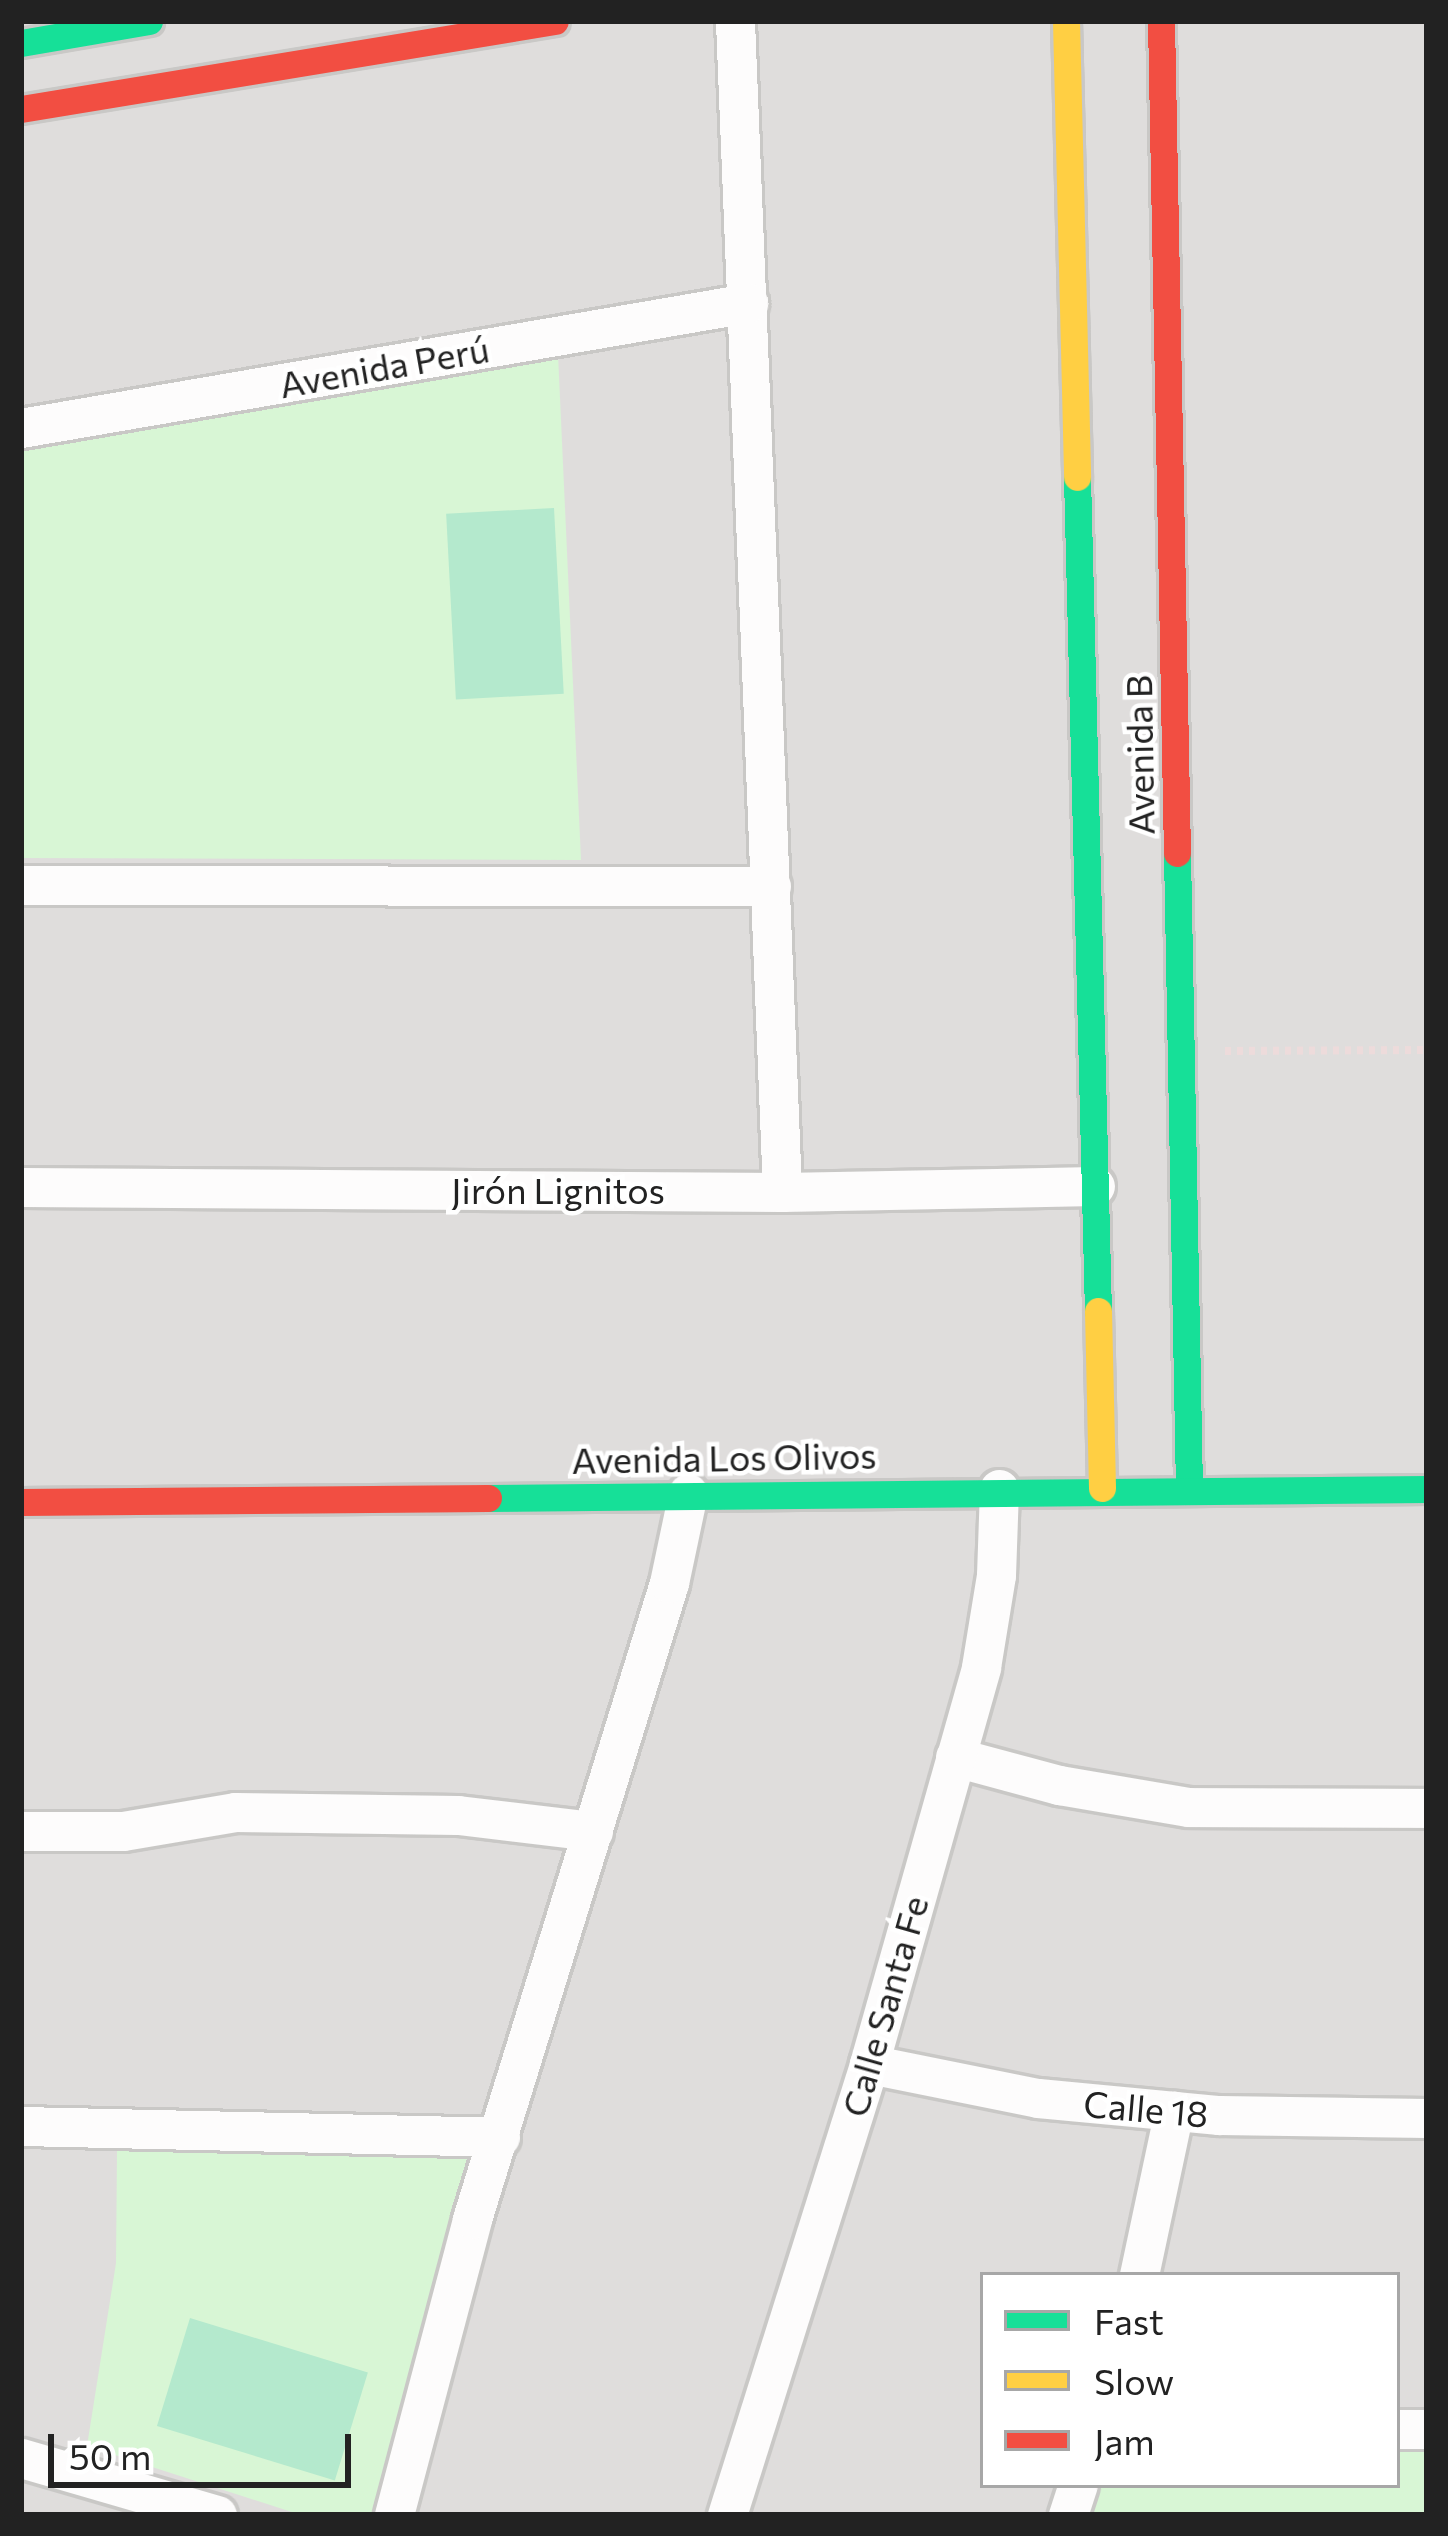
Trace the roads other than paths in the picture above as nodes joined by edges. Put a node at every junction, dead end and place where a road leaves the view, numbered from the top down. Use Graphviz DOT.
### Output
graph roads {
  1 [pos="149,21"];
  2 [pos="555,21"];
  3 [pos="735,21"];
  4 [pos="1066,21"];
  5 [pos="1161,21"];
  6 [pos="21,43"];
  7 [pos="21,110"];
  8 [pos="748,303"];
  9 [pos="21,428"];
  10 [pos="21,885"];
  11 [pos="771,886"];
  12 [pos="1095,1186"];
  13 [pos="21,1187"];
  14 [pos="782,1192"];
  15 [pos="1102,1488"];
  16 [pos="1189,1488"];
  17 [pos="998,1489"];
  18 [pos="1427,1489"];
  19 [pos="688,1493"];
  20 [pos="21,1502"];
  21 [pos="956,1757"];
  22 [pos="1427,1808"];
  23 [pos="21,1831"];
  24 [pos="593,1831"];
  25 [pos="868,2064"];
  26 [pos="1174,2111"];
  27 [pos="1427,2118"];
  28 [pos="21,2126"];
  29 [pos="500,2137"];
  30 [pos="1140,2272"];
  31 [pos="21,2458"];
  32 [pos="217,2515"];
  33 [pos="394,2515"];
  34 [pos="727,2515"];
  1 -- 6 [label="street"];
  2 -- 7 [label="street"];
  3 -- 8 [label="street"];
  4 -- 12 [label="street, Avenida B"];
  5 -- 16 [label="street, Avenida B"];
  8 -- 9 [label="street, Avenida Perú"];
  8 -- 11 [label="street"];
  10 -- 11 [label="street"];
  11 -- 14 [label="street"];
  12 -- 14 [label="street, Jirón Lignitos"];
  12 -- 15 [label="street, Avenida B"];
  13 -- 14 [label="street, Jirón Lignitos"];
  15 -- 16 [label="street, Avenida Los Olivos"];
  15 -- 17 [label="street, Avenida Los Olivos"];
  16 -- 18 [label="street, Avenida Los Olivos"];
  17 -- 19 [label="street, Avenida Los Olivos"];
  17 -- 21 [label="street, Calle Santa Fe"];
  19 -- 20 [label="street, Avenida Los Olivos"];
  19 -- 24 [label="street"];
  21 -- 22 [label="street"];
  21 -- 25 [label="street, Calle Santa Fe"];
  23 -- 24 [label="street"];
  24 -- 29 [label="street"];
  25 -- 26 [label="street, Calle 18"];
  25 -- 34 [label="street, Calle Santa Fe"];
  26 -- 27 [label="street, Calle 18"];
  26 -- 30 [label="street"];
  28 -- 29 [label="street"];
  29 -- 33 [label="street"];
  31 -- 32 [label="street"];
}
